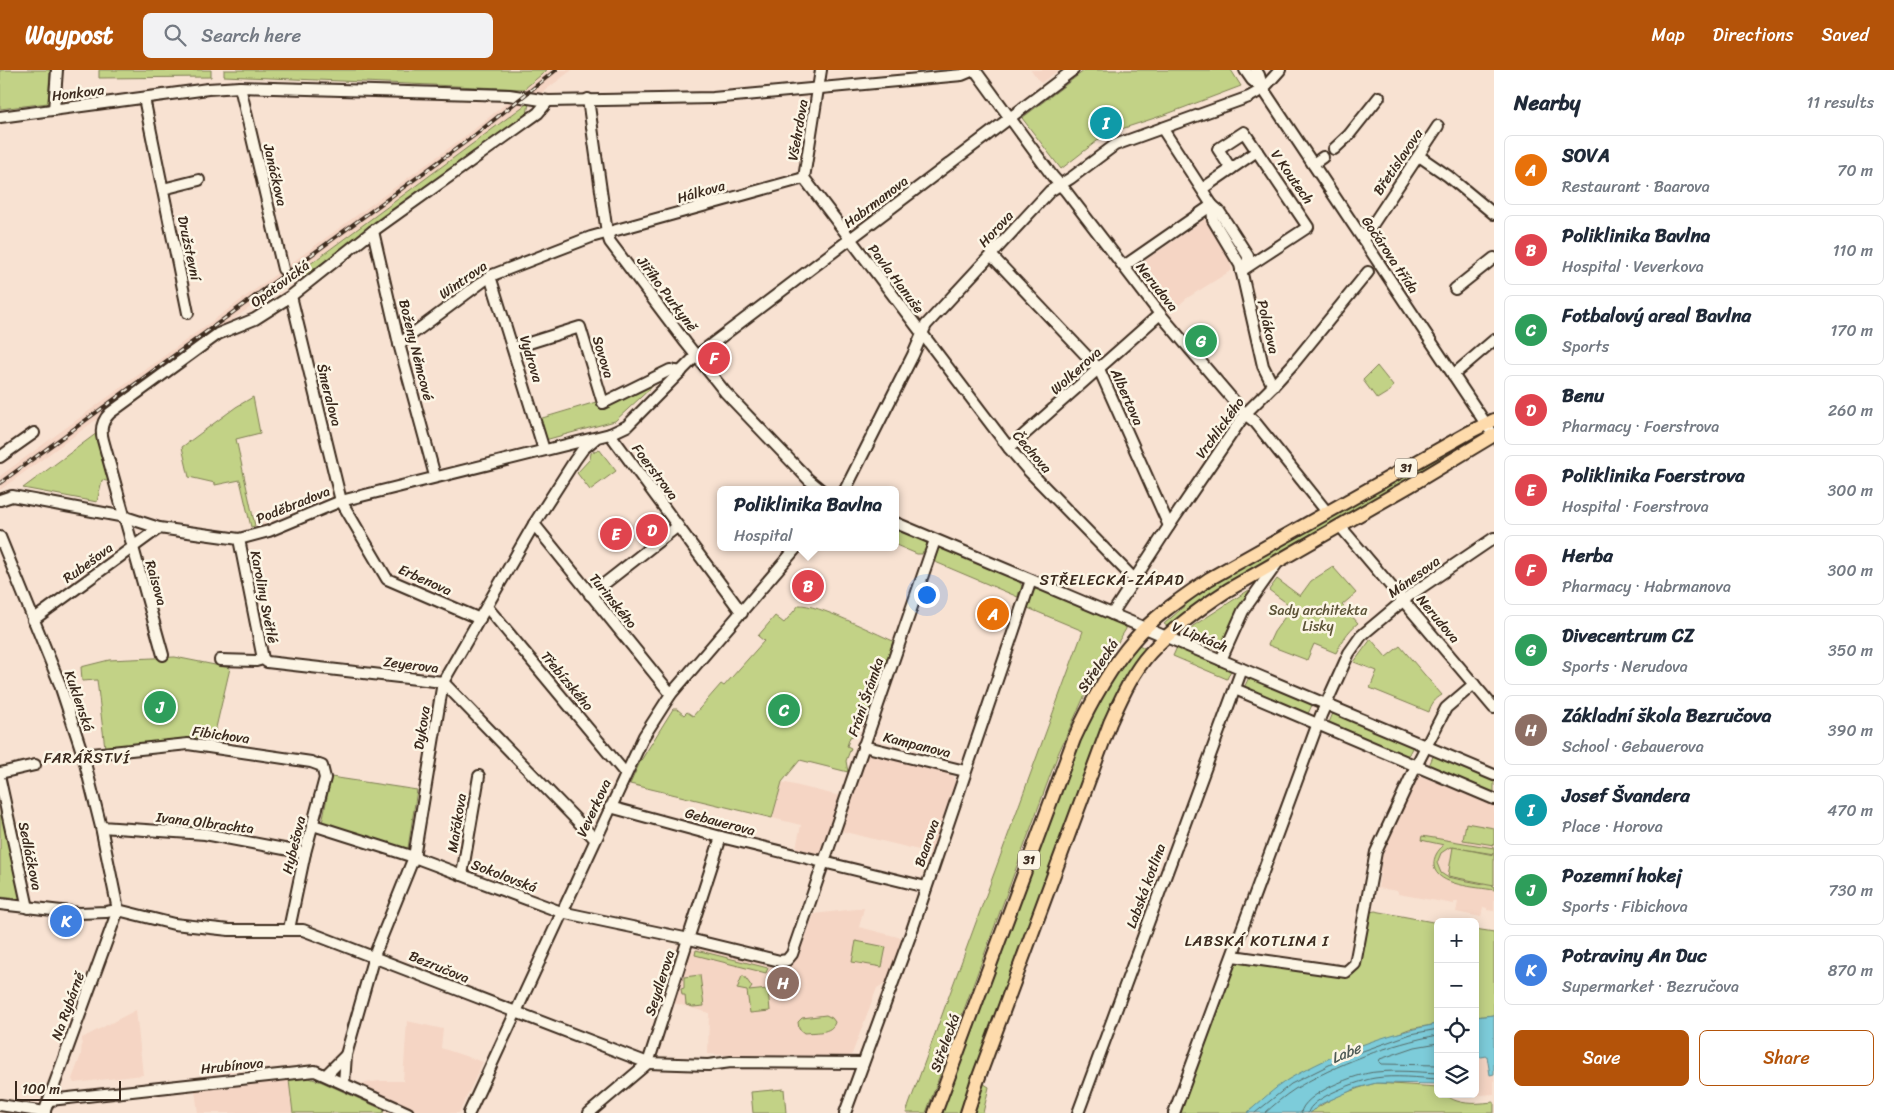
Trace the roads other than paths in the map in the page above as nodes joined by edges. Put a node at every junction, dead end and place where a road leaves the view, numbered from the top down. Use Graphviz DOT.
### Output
graph roads {
  1 [pos="57,70"];
  2 [pos="821,70"];
  3 [pos="974,70"];
  4 [pos="1073,70"];
  5 [pos="1245,70"];
  6 [pos="1256,70"];
  7 [pos="1280,70"];
  8 [pos="240,87"];
  9 [pos="818,89"];
  10 [pos="1263,89"];
  11 [pos="1379,97"];
  12 [pos="144,98"];
  13 [pos="588,99"];
  14 [pos="548,100"];
  15 [pos="54,110"];
  16 [pos="0,117"];
  17 [pos="1010,118"];
  18 [pos="1438,126"];
  19 [pos="1162,128"];
  20 [pos="1334,150"];
  21 [pos="1257,151"];
  22 [pos="1419,156"];
  23 [pos="1323,157"];
  24 [pos="1313,164"];
  25 [pos="1231,169"];
  26 [pos="804,178"];
  27 [pos="199,180"];
  28 [pos="1060,184"];
  29 [pos="163,189"];
  30 [pos="1202,189"];
  31 [pos="1212,205"];
  32 [pos="1494,214"];
  33 [pos="373,231"];
  34 [pos="607,233"];
  35 [pos="1363,239"];
  36 [pos="849,240"];
  37 [pos="990,255"];
  38 [pos="1494,258"];
  39 [pos="1124,266"];
  40 [pos="283,269"];
  41 [pos="1241,272"];
  42 [pos="1368,272"];
  43 [pos="490,276"];
  44 [pos="1455,289"];
  45 [pos="291,296"];
  46 [pos="188,313"];
  47 [pos="1160,314"];
  48 [pos="921,334"];
  49 [pos="1494,340"];
  50 [pos="399,344"];
  51 [pos="513,348"];
  52 [pos="696,356"];
  53 [pos="1099,369"];
  54 [pos="681,372"];
  55 [pos="1453,375"];
  56 [pos="1273,386"];
  57 [pos="1245,414"];
  58 [pos="1492,430"];
  59 [pos="34,432"];
  60 [pos="610,434"];
  61 [pos="595,438"];
  62 [pos="1009,448"];
  63 [pos="544,450"];
  64 [pos="0,457"];
  65 [pos="435,476"];
  66 [pos="816,486"];
  67 [pos="847,486"];
  68 [pos="0,500"];
  69 [pos="341,500"];
  70 [pos="1327,512"];
  71 [pos="124,517"];
  72 [pos="534,524"];
  73 [pos="899,525"];
  74 [pos="678,526"];
  75 [pos="1168,526"];
  76 [pos="1340,526"];
  77 [pos="159,528"];
  78 [pos="0,537"];
  79 [pos="1494,538"];
  80 [pos="239,539"];
  81 [pos="935,540"];
  82 [pos="132,548"];
  83 [pos="795,551"];
  84 [pos="1280,560"];
  85 [pos="1134,579"];
  86 [pos="1031,580"];
  87 [pos="590,595"];
  88 [pos="1404,600"];
  89 [pos="487,607"];
  90 [pos="742,613"];
  91 [pos="1112,614"];
  92 [pos="480,619"];
  93 [pos="33,620"];
  94 [pos="1145,629"];
  95 [pos="1165,637"];
  96 [pos="163,656"];
  97 [pos="263,659"];
  98 [pos="220,660"];
  99 [pos="1221,660"];
  100 [pos="1242,669"];
  101 [pos="443,682"];
  102 [pos="1474,684"];
  103 [pos="1235,689"];
  104 [pos="671,694"];
  105 [pos="1326,705"];
  106 [pos="1494,708"];
  107 [pos="1318,726"];
  108 [pos="863,746"];
  109 [pos="1427,747"];
  110 [pos="83,755"];
  111 [pos="35,765"];
  112 [pos="1416,766"];
  113 [pos="324,768"];
  114 [pos="965,771"];
  115 [pos="0,773"];
  116 [pos="626,773"];
  117 [pos="1494,775"];
  118 [pos="478,776"];
  119 [pos="0,780"];
  120 [pos="1494,799"];
  121 [pos="610,807"];
  122 [pos="313,825"];
  123 [pos="101,827"];
  124 [pos="721,837"];
  125 [pos="595,839"];
  126 [pos="305,853"];
  127 [pos="414,857"];
  128 [pos="824,863"];
  129 [pos="462,875"];
  130 [pos="926,887"];
  131 [pos="0,904"];
  132 [pos="28,908"];
  133 [pos="118,910"];
  134 [pos="561,912"];
  135 [pos="290,929"];
  136 [pos="689,939"];
  137 [pos="374,956"];
  138 [pos="1233,956"];
  139 [pos="516,1013"];
  140 [pos="346,1055"];
  141 [pos="648,1063"];
  142 [pos="863,1063"];
  143 [pos="326,1075"];
  144 [pos="344,1083"];
  145 [pos="50,1100"];
  146 [pos="0,1105"];
  147 [pos="936,1110"];
  148 [pos="45,1112"];
  149 [pos="408,1113"];
  150 [pos="469,1113"];
  151 [pos="589,1113"];
  152 [pos="845,1113"];
  153 [pos="967,1113"];
  154 [pos="1078,1113"];
  155 [pos="1174,1113"];
  1 -- 15 [label="street"];
  2 -- 9 [label="street, Všehrdova"];
  3 -- 9 [label="street, Honkova"];
  3 -- 17 [label="street, Nerudova"];
  4 -- 17 [label="street, Habrmanova"];
  5 -- 10 [label="street, Gočárova třída"];
  6 -- 10 [label="street, Gočárova třída"];
  7 -- 10 [label="street"];
  8 -- 12 [label="street, Honkova"];
  8 -- 14 [label="street, Honkova"];
  8 -- 40 [label="street, Janáčkova"];
  9 -- 13 [label="street, Honkova"];
  9 -- 26 [label="street, Všehrdova"];
  10 -- 19 [label="street, Horova"];
  10 -- 24 [label="street, Gočárova třída"];
  11 -- 20 [label="street"];
  12 -- 15 [label="street, Honkova"];
  12 -- 29 [label="street, Družstevní"];
  13 -- 14 [label="street, Honkova"];
  13 -- 34 [label="street, Jiřího Purkyně"];
  14 -- 33 [label="street, Opatovická"];
  15 -- 16 [label="street, Honkova"];
  17 -- 28 [label="street, Nerudova"];
  17 -- 36 [label="street, Habrmanova"];
  18 -- 22 [label="street, Břetislavova"];
  19 -- 28 [label="street, Horova"];
  19 -- 30 [label="street"];
  21 -- 25 [label="street, V Koutech"];
  21 -- 25 [label="street, V Koutech"];
  21 -- 41 [label="street, V Koutech"];
  22 -- 32 [label="street"];
  22 -- 35 [label="street, Břetislavova"];
  23 -- 24 [label="street"];
  24 -- 35 [label="street, Gočárova třída"];
  25 -- 30 [label="street, V Koutech"];
  26 -- 34 [label="street, Hálkova"];
  26 -- 36 [label="street, Všehrdova"];
  27 -- 29 [label="street"];
  28 -- 37 [label="street, Horova"];
  28 -- 39 [label="street, Nerudova"];
  29 -- 46 [label="street, Družstevní"];
  30 -- 31 [label="street"];
  31 -- 39 [label="street"];
  31 -- 41 [label="street"];
  33 -- 45 [label="street, Opatovická"];
  33 -- 50 [label="street, Boženy Němcové"];
  34 -- 43 [label="street, Wintrova"];
  34 -- 52 [label="street, Jiřího Purkyně"];
  35 -- 55 [label="street, Gočárova třída"];
  36 -- 48 [label="street, Pavla Hanuše"];
  36 -- 52 [label="street, Habrmanova"];
  37 -- 48 [label="street, Horova"];
  37 -- 53 [label="street, Albertova"];
  38 -- 44 [label="street"];
  39 -- 47 [label="street, Nerudova"];
  41 -- 56 [label="street, Polákova"];
  42 -- 56 [label="street, Vrchlického"];
  43 -- 50 [label="street, Wintrova"];
  43 -- 51 [label="street, Vydrova"];
  45 -- 69 [label="street, Šmeralova"];
  45 -- 71 [label="street, Opatovická"];
  47 -- 53 [label="street, Wolkerova"];
  47 -- 57 [label="street, Nerudova"];
  48 -- 62 [label="street, Čechova"];
  48 -- 67 [label="street, Horova"];
  49 -- 55 [label="street"];
  50 -- 65 [label="street, Boženy Němcové"];
  51 -- 54 [label="street, Sovova"];
  51 -- 63 [label="street, Vydrova"];
  52 -- 54 [label="street, Habrmanova"];
  52 -- 66 [label="street, Jiřího Purkyně"];
  53 -- 62 [label="street, Wolkerova"];
  53 -- 75 [label="street, Albertova"];
  54 -- 60 [label="street, Poděbradova"];
  55 -- 58 [label="street, Gočárova třída"];
  56 -- 57 [label="street, Vrchlického"];
  57 -- 70 [label="street, Nerudova"];
  57 -- 75 [label="street, Vrchlického"];
  58 -- 70 [label="main road, Střelecká / 31"];
  58 -- 76 [label="main road, 31"];
  59 -- 64 [label="street"];
  60 -- 61 [label="street, Poděbradova"];
  60 -- 74 [label="street, Foerstrova"];
  61 -- 63 [label="street, Poděbradova"];
  61 -- 72 [label="street, Dykova"];
  62 -- 85 [label="street, Čechova"];
  63 -- 65 [label="street, Poděbradova"];
  65 -- 69 [label="street, Poděbradova"];
  68 -- 71 [label="street, Poděbradova"];
  69 -- 80 [label="street, Poděbradova"];
  69 -- 92 [label="street, Erbenova"];
  70 -- 94 [label="main road, Střelecká / 31"];
  71 -- 77 [label="street, Poděbradova"];
  71 -- 82 [label="street, Raisova"];
  72 -- 87 [label="street, Turinského"];
  72 -- 89 [label="street, Dykova"];
  73 -- 81 [label="street, V Lipkách"];
  74 -- 87 [label="street"];
  74 -- 90 [label="street, Foerstrova"];
  75 -- 85 [label="street, Vrchlického"];
  76 -- 84 [label="main road, 31"];
  76 -- 88 [label="street, Nerudova"];
  77 -- 80 [label="street, Poděbradova"];
  77 -- 82 [label="street, Rubešova"];
  78 -- 93 [label="street, Kuklenská"];
  79 -- 88 [label="street, Mánesova"];
  80 -- 97 [label="street, Karoliny Světlé"];
  81 -- 86 [label="street, V Lipkách"];
  81 -- 108 [label="street, Fráni Šrámka"];
  82 -- 93 [label="street, Rubešova"];
  82 -- 96 [label="street, Raisova"];
  83 -- 90 [label="street, Veverkova"];
  84 -- 95 [label="main road, 31"];
  84 -- 99 [label="street"];
  85 -- 91 [label="street, Vrchlického"];
  86 -- 91 [label="street, V Lipkách"];
  86 -- 114 [label="street, Baarova"];
  87 -- 104 [label="street, Turinského"];
  88 -- 102 [label="street, Nerudova"];
  88 -- 105 [label="street, Mánesova"];
  89 -- 92 [label="street, Dykova"];
  89 -- 116 [label="street, Třebízského"];
  90 -- 104 [label="street, Veverkova"];
  91 -- 94 [label="street, V Lipkách"];
  92 -- 101 [label="street, Dykova"];
  93 -- 110 [label="street, Kuklenská"];
  94 -- 95 [label="street, V Lipkách"];
  94 -- 147 [label="main road, Střelecká / 31"];
  95 -- 99 [label="street, V Lipkách"];
  95 -- 153 [label="main road, 31"];
  97 -- 98 [label="street, Zeyerova"];
  97 -- 101 [label="street, Zeyerova"];
  99 -- 100 [label="street, V Lipkách"];
  100 -- 103 [label="street, Labská kotlina"];
  100 -- 105 [label="street, V Lipkách"];
  101 -- 125 [label="street, Zeyerova"];
  101 -- 127 [label="street, Dykova"];
  102 -- 106 [label="street, Nerudova"];
  102 -- 109 [label="street"];
  103 -- 107 [label="street"];
  103 -- 154 [label="street, Labská kotlina"];
  104 -- 116 [label="street, Veverkova"];
  105 -- 107 [label="street, Mánesova"];
  105 -- 109 [label="street, V Lipkách"];
  107 -- 112 [label="street"];
  107 -- 138 [label="street"];
  108 -- 114 [label="street, Kampanova"];
  108 -- 128 [label="street, Fráni Šrámka"];
  109 -- 112 [label="street"];
  109 -- 117 [label="street, V Lipkách"];
  110 -- 113 [label="street, Fibichova"];
  110 -- 123 [label="street, Kuklenská"];
  111 -- 115 [label="street"];
  112 -- 120 [label="street"];
  112 -- 138 [label="street"];
  113 -- 122 [label="street, Hybešova"];
  114 -- 130 [label="street, Baarova"];
  116 -- 121 [label="street, Veverkova"];
  118 -- 129 [label="street, Mařákova"];
  119 -- 132 [label="street, Sedláčkova"];
  121 -- 124 [label="street, Gebauerova"];
  121 -- 125 [label="street, Veverkova"];
  122 -- 126 [label="street, Hybešova"];
  122 -- 127 [label="street, Sokolovská"];
  123 -- 126 [label="street, Ivana Olbrachta"];
  123 -- 133 [label="street, Kuklenská"];
  124 -- 128 [label="street, Gebauerova"];
  124 -- 136 [label="street, Seydlerova"];
  125 -- 134 [label="street, Veverkova"];
  126 -- 135 [label="street, Hybešova"];
  127 -- 129 [label="street, Sokolovská"];
  127 -- 137 [label="street, Dykova"];
  128 -- 130 [label="street, Gebauerova"];
  128 -- 136 [label="street"];
  129 -- 134 [label="street, Sokolovská"];
  130 -- 142 [label="street, Baarova"];
  131 -- 132 [label="street, Bezručova"];
  132 -- 133 [label="street, Bezručova"];
  133 -- 135 [label="street, Bezručova"];
  133 -- 145 [label="street, Na Rybárně"];
  134 -- 136 [label="street, Sokolovská"];
  134 -- 139 [label="street, Veverkova"];
  135 -- 137 [label="street, Bezručova"];
  136 -- 141 [label="street, Seydlerova"];
  137 -- 139 [label="street, Bezručova"];
  137 -- 140 [label="street, Dykova"];
  138 -- 155 [label="street"];
  139 -- 141 [label="street, Bezručova"];
  139 -- 150 [label="street, Veverkova"];
  140 -- 143 [label="street, Dykova"];
  140 -- 144 [label="street, Dykova"];
  141 -- 142 [label="street, Bezručova"];
  141 -- 151 [label="street"];
  142 -- 152 [label="street, Baarova"];
  143 -- 144 [label="street, Hrubínova"];
  143 -- 145 [label="street, Hrubínova"];
  144 -- 149 [label="street, Hrubínova"];
  145 -- 148 [label="street, Na Rybárně"];
  146 -- 148 [label="street, Na Rybárně"];
}
